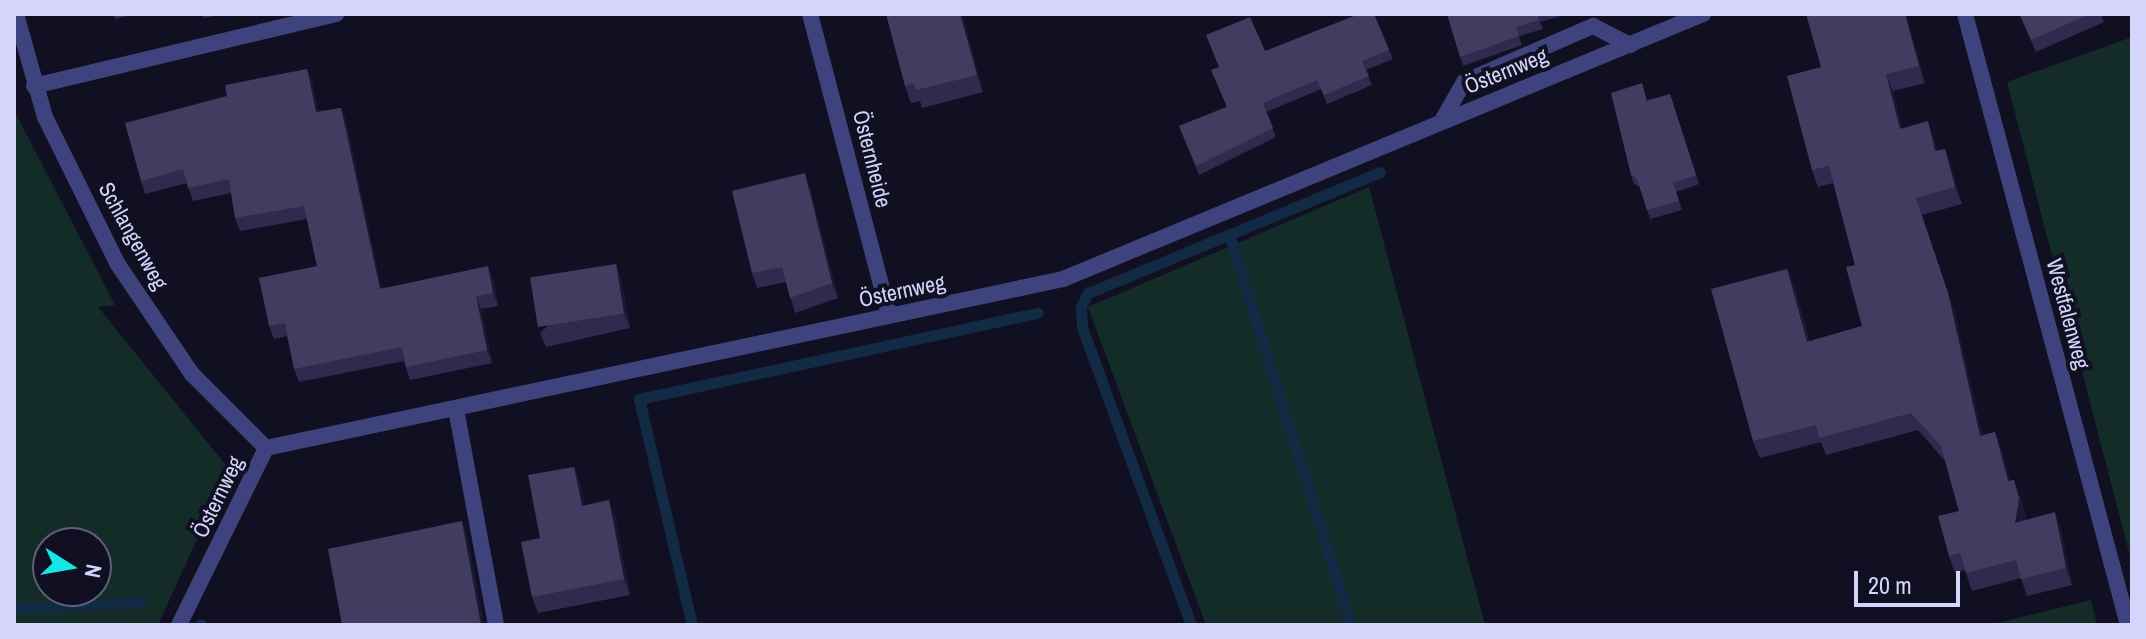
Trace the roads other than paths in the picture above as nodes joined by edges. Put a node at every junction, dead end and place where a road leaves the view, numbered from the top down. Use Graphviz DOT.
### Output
graph roads {
  1 [pos="16,14"];
  2 [pos="337,14"];
  3 [pos="810,14"];
  4 [pos="1703,14"];
  5 [pos="1965,14"];
  6 [pos="1630,45"];
  7 [pos="34,86"];
  8 [pos="1443,119"];
  9 [pos="889,316"];
  10 [pos="456,409"];
  11 [pos="266,448"];
  12 [pos="179,625"];
  13 [pos="496,625"];
  14 [pos="2128,625"];
  1 -- 7 [label="street, Schlangenweg"];
  2 -- 7 [label="street"];
  3 -- 9 [label="street, Östernheide"];
  4 -- 6 [label="street, Östernweg"];
  5 -- 14 [label="street, Westfalenweg"];
  6 -- 8 [label="street, Östernweg"];
  6 -- 8 [label="street"];
  7 -- 11 [label="street, Schlangenweg"];
  8 -- 9 [label="street, Östernweg"];
  9 -- 10 [label="street, Östernweg"];
  10 -- 11 [label="street, Östernweg"];
  10 -- 13 [label="street"];
  11 -- 12 [label="street, Östernweg"];
}
